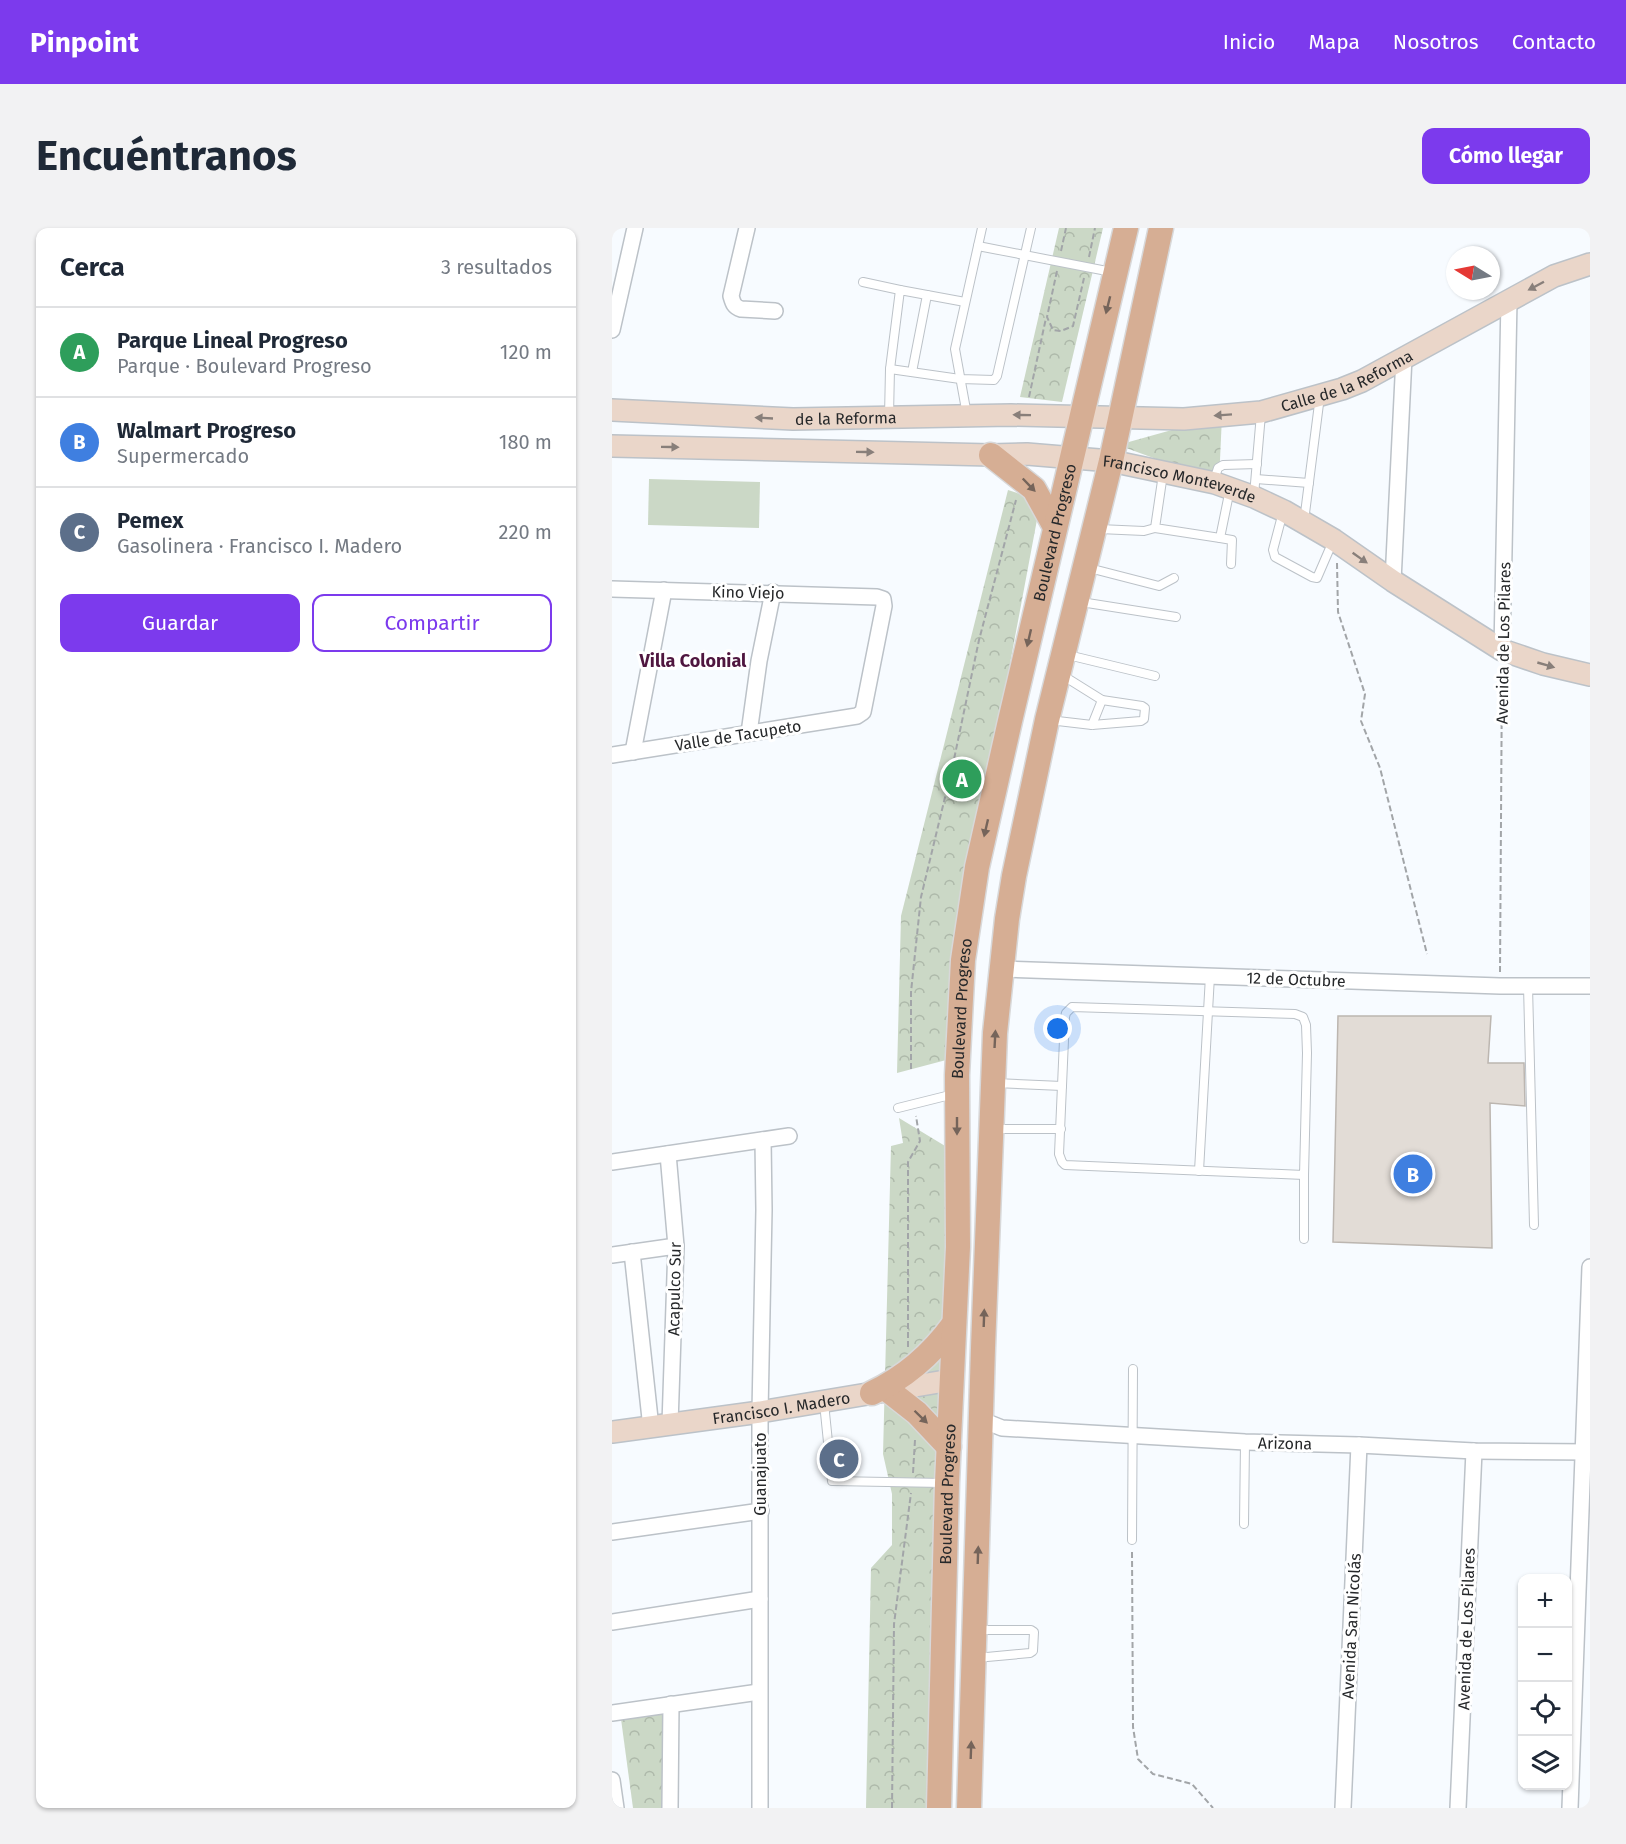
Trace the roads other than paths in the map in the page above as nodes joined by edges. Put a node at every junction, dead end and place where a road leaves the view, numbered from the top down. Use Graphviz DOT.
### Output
graph roads {
  1 [pos="634,228"];
  2 [pos="747,228"];
  3 [pos="982,228"];
  4 [pos="1031,228"];
  5 [pos="1126,228"];
  6 [pos="1161,228"];
  7 [pos="978,246"];
  8 [pos="1024,256"];
  9 [pos="619,264"];
  10 [pos="1590,264"];
  11 [pos="1117,273"];
  12 [pos="863,282"];
  13 [pos="900,290"];
  14 [pos="927,295"];
  15 [pos="1509,300"];
  16 [pos="965,302"];
  17 [pos="775,311"];
  18 [pos="612,330"];
  19 [pos="1404,357"];
  20 [pos="890,369"];
  21 [pos="912,372"];
  22 [pos="960,379"];
  23 [pos="1321,395"];
  24 [pos="612,410"];
  25 [pos="1261,412"];
  26 [pos="967,416"];
  27 [pos="889,417"];
  28 [pos="1080,417"];
  29 [pos="1120,418"];
  30 [pos="612,446"];
  31 [pos="991,455"];
  32 [pos="1071,457"];
  33 [pos="1111,461"];
  34 [pos="1257,464"];
  35 [pos="1163,472"];
  36 [pos="1309,483"];
  37 [pos="1221,486"];
  38 [pos="1255,488"];
  39 [pos="1284,511"];
  40 [pos="1304,523"];
  41 [pos="1054,527"];
  42 [pos="1094,528"];
  43 [pos="1155,528"];
  44 [pos="1220,538"];
  45 [pos="1335,541"];
  46 [pos="1231,564"];
  47 [pos="1084,567"];
  48 [pos="1174,578"];
  49 [pos="1392,582"];
  50 [pos="612,589"];
  51 [pos="664,590"];
  52 [pos="773,592"];
  53 [pos="1076,601"];
  54 [pos="1176,617"];
  55 [pos="1502,650"];
  56 [pos="1061,664"];
  57 [pos="1590,675"];
  58 [pos="1155,676"];
  59 [pos="1102,700"];
  60 [pos="862,712"];
  61 [pos="1047,720"];
  62 [pos="1092,725"];
  63 [pos="749,733"];
  64 [pos="633,752"];
  65 [pos="612,755"];
  66 [pos="1002,969"];
  67 [pos="1210,976"];
  68 [pos="1528,986"];
  69 [pos="1590,986"];
  70 [pos="1209,1012"];
  71 [pos="994,1083"];
  72 [pos="1062,1086"];
  73 [pos="957,1093"];
  74 [pos="898,1108"];
  75 [pos="992,1129"];
  76 [pos="1061,1130"];
  77 [pos="789,1136"];
  78 [pos="763,1140"];
  79 [pos="668,1154"];
  80 [pos="612,1161"];
  81 [pos="1199,1171"];
  82 [pos="1304,1175"];
  83 [pos="1534,1225"];
  84 [pos="1304,1239"];
  85 [pos="676,1246"];
  86 [pos="632,1252"];
  87 [pos="612,1255"];
  88 [pos="1590,1267"];
  89 [pos="953,1325"];
  90 [pos="983,1348"];
  91 [pos="1133,1369"];
  92 [pos="951,1380"];
  93 [pos="881,1392"];
  94 [pos="824,1402"];
  95 [pos="760,1412"];
  96 [pos="982,1420"];
  97 [pos="660,1426"];
  98 [pos="612,1432"];
  99 [pos="1131,1435"];
  100 [pos="1245,1442"];
  101 [pos="1359,1445"];
  102 [pos="949,1447"];
  103 [pos="1474,1451"];
  104 [pos="1586,1452"];
  105 [pos="947,1483"];
  106 [pos="761,1511"];
  107 [pos="1244,1524"];
  108 [pos="612,1532"];
  109 [pos="1132,1540"];
  110 [pos="760,1599"];
  111 [pos="612,1622"];
  112 [pos="975,1630"];
  113 [pos="974,1658"];
  114 [pos="759,1692"];
  115 [pos="671,1704"];
  116 [pos="612,1713"];
  117 [pos="612,1780"];
  118 [pos="616,1808"];
  119 [pos="670,1808"];
  120 [pos="760,1808"];
  121 [pos="939,1808"];
  122 [pos="969,1808"];
  123 [pos="1343,1808"];
  124 [pos="1458,1808"];
  125 [pos="1570,1808"];
  1 -- 9 [label="street"];
  2 -- 17 [label="street"];
  3 -- 7 [label="lane"];
  4 -- 8 [label="lane"];
  5 -- 11 [label="main road, Boulevard Progreso"];
  6 -- 29 [label="main road, Boulevard Progreso"];
  7 -- 8 [label="lane"];
  7 -- 16 [label="lane"];
  8 -- 11 [label="lane"];
  8 -- 22 [label="lane"];
  9 -- 18 [label="street"];
  10 -- 15 [label="street, Calle de la Reforma, one-way"];
  11 -- 28 [label="main road, Boulevard Progreso, one-way"];
  12 -- 13 [label="lane"];
  13 -- 14 [label="lane"];
  13 -- 20 [label="lane"];
  14 -- 16 [label="lane"];
  14 -- 21 [label="lane"];
  15 -- 19 [label="street, Calle de la Reforma"];
  15 -- 55 [label="street, Avenida de Los Pilares"];
  16 -- 22 [label="lane"];
  19 -- 23 [label="street, Calle de la Reforma"];
  19 -- 49 [label="street"];
  20 -- 21 [label="lane"];
  20 -- 27 [label="lane"];
  21 -- 22 [label="lane"];
  22 -- 26 [label="lane"];
  23 -- 25 [label="street, Calle de la Reforma"];
  23 -- 36 [label="lane"];
  27 -- 24 [label="street, de la Reforma, one-way"];
  25 -- 29 [label="street, Calle de la Reforma, one-way"];
  25 -- 34 [label="lane"];
  26 -- 27 [label="street, de la Reforma"];
  28 -- 26 [label="street, de la Reforma, one-way"];
  28 -- 29 [label="street, Calle de la Reforma"];
  28 -- 32 [label="main road, Boulevard Progreso"];
  29 -- 33 [label="main road, Boulevard Progreso"];
  30 -- 31 [label="street, Francisco Monteverde, one-way"];
  31 -- 32 [label="street, Francisco Monteverde"];
  31 -- 41 [label="main road, one-way"];
  32 -- 33 [label="street, Francisco Monteverde"];
  32 -- 41 [label="main road, Boulevard Progreso"];
  33 -- 35 [label="street, Francisco Monteverde"];
  33 -- 42 [label="main road, Boulevard Progreso"];
  34 -- 37 [label="lane"];
  34 -- 38 [label="lane"];
  35 -- 37 [label="street, Francisco Monteverde"];
  35 -- 43 [label="lane"];
  36 -- 38 [label="lane"];
  36 -- 40 [label="lane"];
  37 -- 38 [label="street, Francisco Monteverde"];
  37 -- 44 [label="lane"];
  38 -- 39 [label="street, Francisco Monteverde"];
  39 -- 40 [label="street, Francisco Monteverde"];
  39 -- 45 [label="lane"];
  40 -- 45 [label="street, Francisco Monteverde"];
  41 -- 73 [label="main road, Boulevard Progreso, one-way"];
  42 -- 43 [label="lane"];
  42 -- 47 [label="main road, Boulevard Progreso"];
  43 -- 44 [label="lane"];
  44 -- 46 [label="lane"];
  45 -- 49 [label="street, Francisco Monteverde, one-way"];
  47 -- 48 [label="lane"];
  47 -- 53 [label="main road, Boulevard Progreso"];
  49 -- 55 [label="street, Francisco Monteverde"];
  50 -- 51 [label="street, Kino Viejo"];
  51 -- 52 [label="street, Kino Viejo"];
  51 -- 64 [label="street"];
  52 -- 60 [label="street, Kino Viejo"];
  52 -- 63 [label="street"];
  53 -- 54 [label="lane"];
  53 -- 56 [label="main road, Boulevard Progreso"];
  55 -- 57 [label="street, Francisco Monteverde, one-way"];
  56 -- 58 [label="lane"];
  56 -- 59 [label="lane"];
  56 -- 61 [label="main road, Boulevard Progreso"];
  59 -- 62 [label="lane"];
  59 -- 62 [label="lane"];
  60 -- 63 [label="street, Valle de Tacupeto"];
  61 -- 62 [label="lane"];
  61 -- 66 [label="main road, Boulevard Progreso"];
  63 -- 64 [label="street, Valle de Tacupeto"];
  64 -- 65 [label="street, Valle de Tacupeto"];
  66 -- 67 [label="street, 12 de Octubre"];
  71 -- 66 [label="main road, Boulevard Progreso, one-way"];
  67 -- 68 [label="street, 12 de Octubre"];
  67 -- 70 [label="lane"];
  68 -- 69 [label="street, 12 de Octubre"];
  68 -- 83 [label="lane"];
  70 -- 72 [label="lane"];
  70 -- 81 [label="lane"];
  70 -- 82 [label="lane"];
  71 -- 72 [label="lane"];
  71 -- 75 [label="main road, Boulevard Progreso"];
  72 -- 76 [label="lane"];
  73 -- 74 [label="lane"];
  73 -- 89 [label="main road, Boulevard Progreso, one-way"];
  75 -- 76 [label="lane"];
  90 -- 75 [label="main road, Boulevard Progreso, one-way"];
  76 -- 81 [label="lane"];
  77 -- 78 [label="street"];
  78 -- 79 [label="street"];
  78 -- 95 [label="street, Guanajuato"];
  79 -- 80 [label="street"];
  79 -- 85 [label="street, Acapulco Sur"];
  81 -- 82 [label="lane"];
  82 -- 84 [label="lane"];
  85 -- 86 [label="street"];
  85 -- 97 [label="street, Acapulco Sur"];
  86 -- 87 [label="street"];
  86 -- 97 [label="street"];
  88 -- 104 [label="street"];
  89 -- 92 [label="main road, Boulevard Progreso"];
  89 -- 93 [label="main road"];
  90 -- 92 [label="main road"];
  90 -- 96 [label="main road, Boulevard Progreso"];
  91 -- 99 [label="lane"];
  92 -- 93 [label="street, Francisco I. Madero"];
  92 -- 96 [label="main road"];
  92 -- 102 [label="main road, Boulevard Progreso"];
  93 -- 94 [label="street, Francisco I. Madero"];
  93 -- 102 [label="main road, one-way"];
  94 -- 95 [label="street, Francisco I. Madero"];
  94 -- 105 [label="lane"];
  95 -- 97 [label="street, Francisco I. Madero"];
  95 -- 106 [label="street, Guanajuato"];
  96 -- 99 [label="street, Arizona"];
  112 -- 96 [label="main road, Boulevard Progreso, one-way"];
  97 -- 98 [label="street, Francisco I. Madero"];
  99 -- 100 [label="street, Arizona"];
  99 -- 109 [label="lane"];
  100 -- 101 [label="street, Arizona"];
  100 -- 107 [label="lane"];
  101 -- 103 [label="street, Arizona"];
  101 -- 123 [label="street, Avenida San Nicolás"];
  102 -- 105 [label="main road, Boulevard Progreso"];
  103 -- 104 [label="street, Arizona"];
  103 -- 124 [label="street, Avenida de Los Pilares"];
  104 -- 125 [label="street"];
  105 -- 121 [label="main road, Boulevard Progreso"];
  106 -- 108 [label="street"];
  106 -- 110 [label="street, Guanajuato"];
  110 -- 111 [label="street"];
  110 -- 114 [label="street, Guanajuato"];
  112 -- 113 [label="main road, Boulevard Progreso"];
  112 -- 113 [label="lane"];
  122 -- 113 [label="main road, Boulevard Progreso, one-way"];
  114 -- 115 [label="street"];
  114 -- 120 [label="street, Guanajuato"];
  115 -- 116 [label="street"];
  115 -- 119 [label="street"];
  117 -- 118 [label="street"];
}
